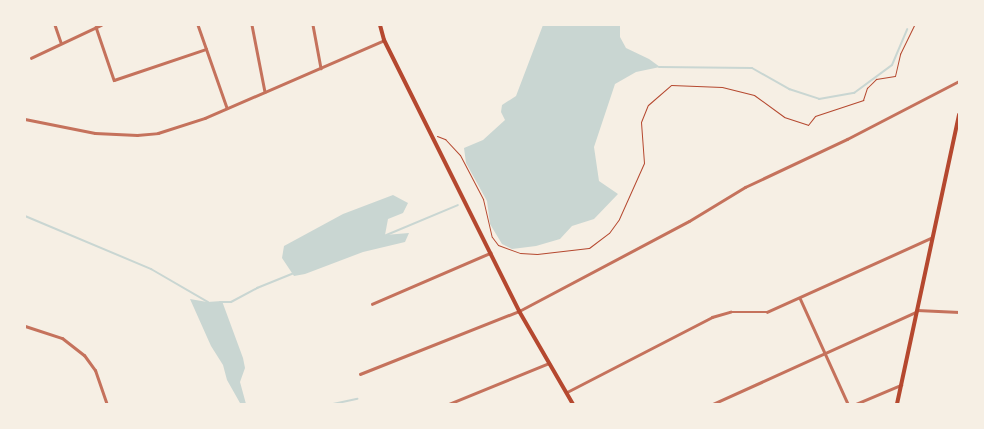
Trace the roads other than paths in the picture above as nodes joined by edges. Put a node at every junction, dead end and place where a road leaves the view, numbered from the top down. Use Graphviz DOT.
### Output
graph roads {
  1 [pos="55,25"];
  2 [pos="100,25"];
  3 [pos="198,25"];
  4 [pos="252,25"];
  5 [pos="313,25"];
  6 [pos="380,25"];
  7 [pos="96,27"];
  8 [pos="384,40"];
  9 [pos="62,43"];
  10 [pos="206,49"];
  11 [pos="31,58"];
  12 [pos="321,68"];
  13 [pos="959,81"];
  14 [pos="265,92"];
  15 [pos="227,108"];
  16 [pos="959,115"];
  17 [pos="25,118"];
  18 [pos="931,238"];
  19 [pos="490,253"];
  20 [pos="800,298"];
  21 [pos="372,304"];
  22 [pos="519,311"];
  23 [pos="917,311"];
  24 [pos="959,312"];
  25 [pos="25,326"];
  26 [pos="824,353"];
  27 [pos="549,363"];
  28 [pos="360,374"];
  29 [pos="902,384"];
  30 [pos="567,392"];
  31 [pos="107,404"];
  32 [pos="449,404"];
  33 [pos="573,404"];
  34 [pos="713,404"];
  35 [pos="848,404"];
  36 [pos="856,404"];
  37 [pos="897,404"];
  1 -- 9 [label="street"];
  2 -- 7 [label="street"];
  3 -- 10 [label="street"];
  4 -- 14 [label="street"];
  5 -- 12 [label="street"];
  6 -- 8 [label="main road"];
  7 -- 9 [label="street"];
  7 -- 10 [label="street"];
  8 -- 12 [label="street"];
  8 -- 19 [label="main road"];
  9 -- 11 [label="street"];
  10 -- 15 [label="street"];
  12 -- 14 [label="street"];
  13 -- 22 [label="street"];
  14 -- 15 [label="street"];
  15 -- 17 [label="street"];
  16 -- 18 [label="main road"];
  18 -- 20 [label="street"];
  18 -- 23 [label="main road"];
  19 -- 21 [label="street"];
  19 -- 22 [label="main road"];
  20 -- 26 [label="street"];
  20 -- 30 [label="street"];
  22 -- 27 [label="main road"];
  22 -- 28 [label="street"];
  23 -- 24 [label="street"];
  23 -- 26 [label="street"];
  23 -- 29 [label="main road"];
  25 -- 31 [label="street"];
  26 -- 34 [label="street"];
  26 -- 35 [label="street"];
  27 -- 30 [label="main road"];
  27 -- 32 [label="street"];
  29 -- 36 [label="street"];
  29 -- 37 [label="main road"];
  30 -- 33 [label="main road"];
}
